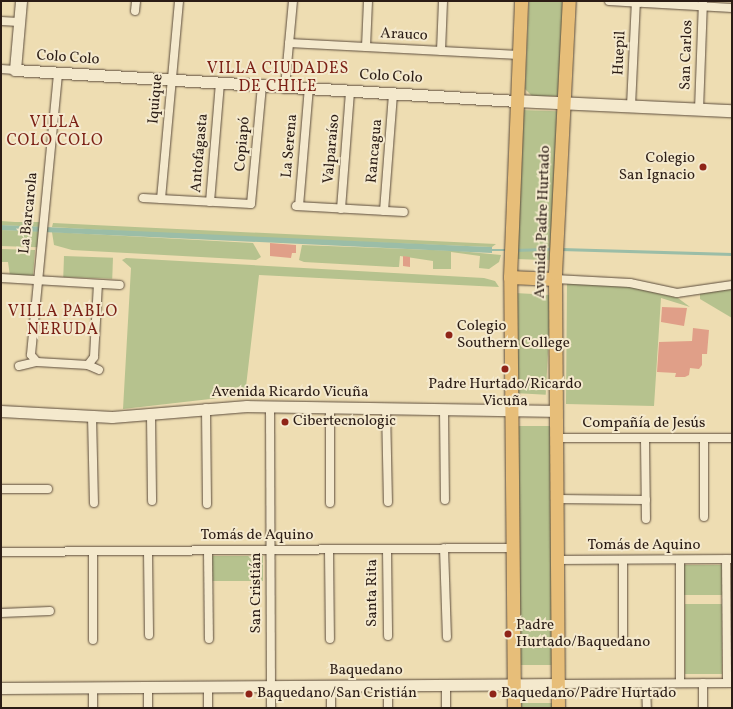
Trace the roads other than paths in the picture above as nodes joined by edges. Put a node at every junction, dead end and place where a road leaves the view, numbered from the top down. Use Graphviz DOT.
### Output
graph roads {
  1 [pos="22,1"];
  2 [pos="136,1"];
  3 [pos="179,1"];
  4 [pos="293,1"];
  5 [pos="368,1"];
  6 [pos="443,1"];
  7 [pos="520,1"];
  8 [pos="569,1"];
  9 [pos="609,1"];
  10 [pos="636,2"];
  11 [pos="703,4"];
  12 [pos="732,8"];
  13 [pos="135,11"];
  14 [pos="1,21"];
  15 [pos="20,22"];
  16 [pos="289,43"];
  17 [pos="366,47"];
  18 [pos="440,51"];
  19 [pos="518,55"];
  20 [pos="1,69"];
  21 [pos="15,70"];
  22 [pos="58,74"];
  23 [pos="172,80"];
  24 [pos="220,83"];
  25 [pos="262,86"];
  26 [pos="285,87"];
  27 [pos="309,88"];
  28 [pos="350,91"];
  29 [pos="393,93"];
  30 [pos="516,101"];
  31 [pos="564,102"];
  32 [pos="631,106"];
  33 [pos="699,110"];
  34 [pos="732,111"];
  35 [pos="143,198"];
  36 [pos="161,199"];
  37 [pos="210,202"];
  38 [pos="341,209"];
  39 [pos="384,211"];
  40 [pos="404,212"];
  41 [pos="510,277"];
  42 [pos="1,278"];
  43 [pos="36,279"];
  44 [pos="555,279"];
  45 [pos="98,284"];
  46 [pos="120,285"];
  47 [pos="732,285"];
  48 [pos="37,362"];
  49 [pos="88,365"];
  50 [pos="19,366"];
  51 [pos="99,370"];
  52 [pos="270,406"];
  53 [pos="330,407"];
  54 [pos="206,408"];
  55 [pos="386,408"];
  56 [pos="444,409"];
  57 [pos="512,410"];
  58 [pos="556,411"];
  59 [pos="1,412"];
  60 [pos="151,415"];
  61 [pos="92,416"];
  62 [pos="556,438"];
  63 [pos="704,438"];
  64 [pos="732,438"];
  65 [pos="645,439"];
  66 [pos="1,489"];
  67 [pos="48,489"];
  68 [pos="557,499"];
  69 [pos="444,500"];
  70 [pos="646,500"];
  71 [pos="152,501"];
  72 [pos="388,502"];
  73 [pos="94,503"];
  74 [pos="207,504"];
  75 [pos="330,504"];
  76 [pos="704,517"];
  77 [pos="646,519"];
  78 [pos="444,548"];
  79 [pos="513,548"];
  80 [pos="329,549"];
  81 [pos="387,549"];
  82 [pos="208,550"];
  83 [pos="271,550"];
  84 [pos="93,551"];
  85 [pos="148,551"];
  86 [pos="1,552"];
  87 [pos="729,559"];
  88 [pos="557,560"];
  89 [pos="623,560"];
  90 [pos="680,560"];
  91 [pos="50,611"];
  92 [pos="1,613"];
  93 [pos="149,635"];
  94 [pos="388,636"];
  95 [pos="447,636"];
  96 [pos="330,638"];
  97 [pos="623,638"];
  98 [pos="209,639"];
  99 [pos="93,640"];
  100 [pos="680,683"];
  101 [pos="703,683"];
  102 [pos="729,683"];
  103 [pos="558,684"];
  104 [pos="646,684"];
  105 [pos="446,685"];
  106 [pos="514,685"];
  107 [pos="208,686"];
  108 [pos="271,686"];
  109 [pos="331,686"];
  110 [pos="388,686"];
  111 [pos="148,687"];
  112 [pos="1,688"];
  113 [pos="93,688"];
  114 [pos="93,708"];
  115 [pos="148,708"];
  116 [pos="208,708"];
  117 [pos="272,708"];
  118 [pos="331,708"];
  119 [pos="388,708"];
  120 [pos="446,708"];
  121 [pos="514,708"];
  122 [pos="558,708"];
  123 [pos="647,708"];
  124 [pos="703,708"];
  1 -- 15 [label="street"];
  2 -- 13 [label="street"];
  3 -- 23 [label="street, Iquique"];
  4 -- 16 [label="street"];
  5 -- 17 [label="street"];
  6 -- 18 [label="street"];
  7 -- 19 [label="main road, Avenida Padre Hurtado"];
  8 -- 31 [label="main road, Avenida Padre Hurtado"];
  9 -- 10 [label="street"];
  10 -- 11 [label="street"];
  10 -- 32 [label="street, Huepil"];
  11 -- 12 [label="street"];
  11 -- 33 [label="street, San Carlos"];
  14 -- 15 [label="street"];
  15 -- 21 [label="street"];
  16 -- 17 [label="street, Arauco"];
  16 -- 26 [label="street"];
  17 -- 18 [label="street, Arauco"];
  18 -- 19 [label="street, Arauco"];
  19 -- 30 [label="main road, Avenida Padre Hurtado"];
  20 -- 21 [label="street, Colo Colo"];
  21 -- 22 [label="street, Colo Colo"];
  22 -- 23 [label="street, Colo Colo"];
  22 -- 43 [label="street, La Barcarola"];
  23 -- 24 [label="street, Colo Colo"];
  23 -- 36 [label="street, Iquique"];
  24 -- 25 [label="street, Colo Colo"];
  24 -- 37 [label="street, Antofagasta"];
  25 -- 26 [label="street, Colo Colo"];
  25 -- 37 [label="street, Copiapó"];
  26 -- 27 [label="street, Colo Colo"];
  27 -- 28 [label="street, Colo Colo"];
  27 -- 38 [label="street, La Serena"];
  28 -- 29 [label="street, Colo Colo"];
  28 -- 38 [label="street, Valparaíso"];
  29 -- 30 [label="street, Colo Colo"];
  29 -- 39 [label="street, Rancagua"];
  30 -- 31 [label="main road, Colo Colo"];
  30 -- 41 [label="main road, Avenida Padre Hurtado"];
  31 -- 32 [label="main road, Colo Colo"];
  31 -- 44 [label="main road, Avenida Padre Hurtado"];
  32 -- 33 [label="main road, Colo Colo"];
  33 -- 34 [label="main road, Colo Colo"];
  35 -- 36 [label="street"];
  36 -- 37 [label="street"];
  38 -- 39 [label="street"];
  39 -- 40 [label="street"];
  41 -- 44 [label="main road"];
  41 -- 57 [label="main road, Avenida Padre Hurtado"];
  42 -- 43 [label="street"];
  43 -- 45 [label="street"];
  43 -- 48 [label="street, La Barcarola"];
  44 -- 47 [label="street"];
  44 -- 58 [label="main road, Avenida Padre Hurtado"];
  45 -- 46 [label="street"];
  45 -- 49 [label="street"];
  48 -- 49 [label="street"];
  48 -- 50 [label="street"];
  49 -- 51 [label="street"];
  52 -- 53 [label="street, Avenida Ricardo Vicuña"];
  52 -- 54 [label="street, Avenida Ricardo Vicuña"];
  52 -- 83 [label="street, San Cristián"];
  53 -- 55 [label="street, Avenida Ricardo Vicuña"];
  53 -- 75 [label="street"];
  54 -- 60 [label="street, Avenida Ricardo Vicuña"];
  54 -- 74 [label="street"];
  55 -- 56 [label="street, Avenida Ricardo Vicuña"];
  55 -- 72 [label="street"];
  56 -- 57 [label="street, Avenida Ricardo Vicuña"];
  56 -- 69 [label="street"];
  57 -- 58 [label="street, Avenida Ricardo Vicuña"];
  57 -- 79 [label="main road, Avenida Padre Hurtado"];
  58 -- 62 [label="main road, Avenida Padre Hurtado"];
  59 -- 61 [label="street, Avenida Ricardo Vicuña"];
  60 -- 61 [label="street, Avenida Ricardo Vicuña"];
  60 -- 71 [label="street"];
  61 -- 73 [label="street"];
  62 -- 65 [label="street, Compañía de Jesús"];
  62 -- 68 [label="main road, Avenida Padre Hurtado"];
  63 -- 64 [label="street, Compañía de Jesús"];
  63 -- 65 [label="street, Compañía de Jesús"];
  63 -- 76 [label="street"];
  65 -- 70 [label="street"];
  66 -- 67 [label="street"];
  68 -- 70 [label="street"];
  68 -- 88 [label="main road, Avenida Padre Hurtado"];
  70 -- 77 [label="street"];
  78 -- 79 [label="street, Tomás de Aquino"];
  78 -- 81 [label="street, Tomás de Aquino"];
  78 -- 95 [label="street"];
  79 -- 106 [label="main road, Avenida Padre Hurtado"];
  80 -- 81 [label="street, Tomás de Aquino"];
  80 -- 83 [label="street, Tomás de Aquino"];
  80 -- 96 [label="street"];
  81 -- 94 [label="street, Santa Rita"];
  82 -- 83 [label="street, Tomás de Aquino"];
  82 -- 85 [label="street, Tomás de Aquino"];
  82 -- 98 [label="street"];
  83 -- 108 [label="street, San Cristián"];
  84 -- 85 [label="street, Tomás de Aquino"];
  84 -- 86 [label="street, Tomás de Aquino"];
  84 -- 99 [label="street"];
  85 -- 93 [label="street"];
  87 -- 90 [label="street, Tomás de Aquino"];
  87 -- 102 [label="street"];
  88 -- 89 [label="street, Tomás de Aquino"];
  88 -- 103 [label="main road, Avenida Padre Hurtado"];
  89 -- 90 [label="street, Tomás de Aquino"];
  89 -- 97 [label="street"];
  90 -- 100 [label="street"];
  91 -- 92 [label="street"];
  100 -- 101 [label="street, Baquedano"];
  100 -- 104 [label="street, Baquedano"];
  101 -- 102 [label="street, Baquedano"];
  101 -- 124 [label="street"];
  103 -- 104 [label="street, Baquedano"];
  103 -- 106 [label="street, Baquedano"];
  103 -- 122 [label="main road, Avenida Padre Hurtado"];
  104 -- 123 [label="street"];
  105 -- 106 [label="street, Baquedano"];
  105 -- 110 [label="street, Baquedano"];
  105 -- 120 [label="street"];
  106 -- 121 [label="main road, Avenida Padre Hurtado"];
  107 -- 108 [label="street, Baquedano"];
  107 -- 111 [label="street, Baquedano"];
  107 -- 116 [label="street"];
  108 -- 109 [label="street, Baquedano"];
  108 -- 117 [label="street, San Cristián"];
  109 -- 110 [label="street, Baquedano"];
  109 -- 118 [label="street"];
  110 -- 119 [label="street"];
  111 -- 113 [label="street, Baquedano"];
  111 -- 115 [label="street"];
  112 -- 113 [label="street, Baquedano"];
  113 -- 114 [label="street"];
}
